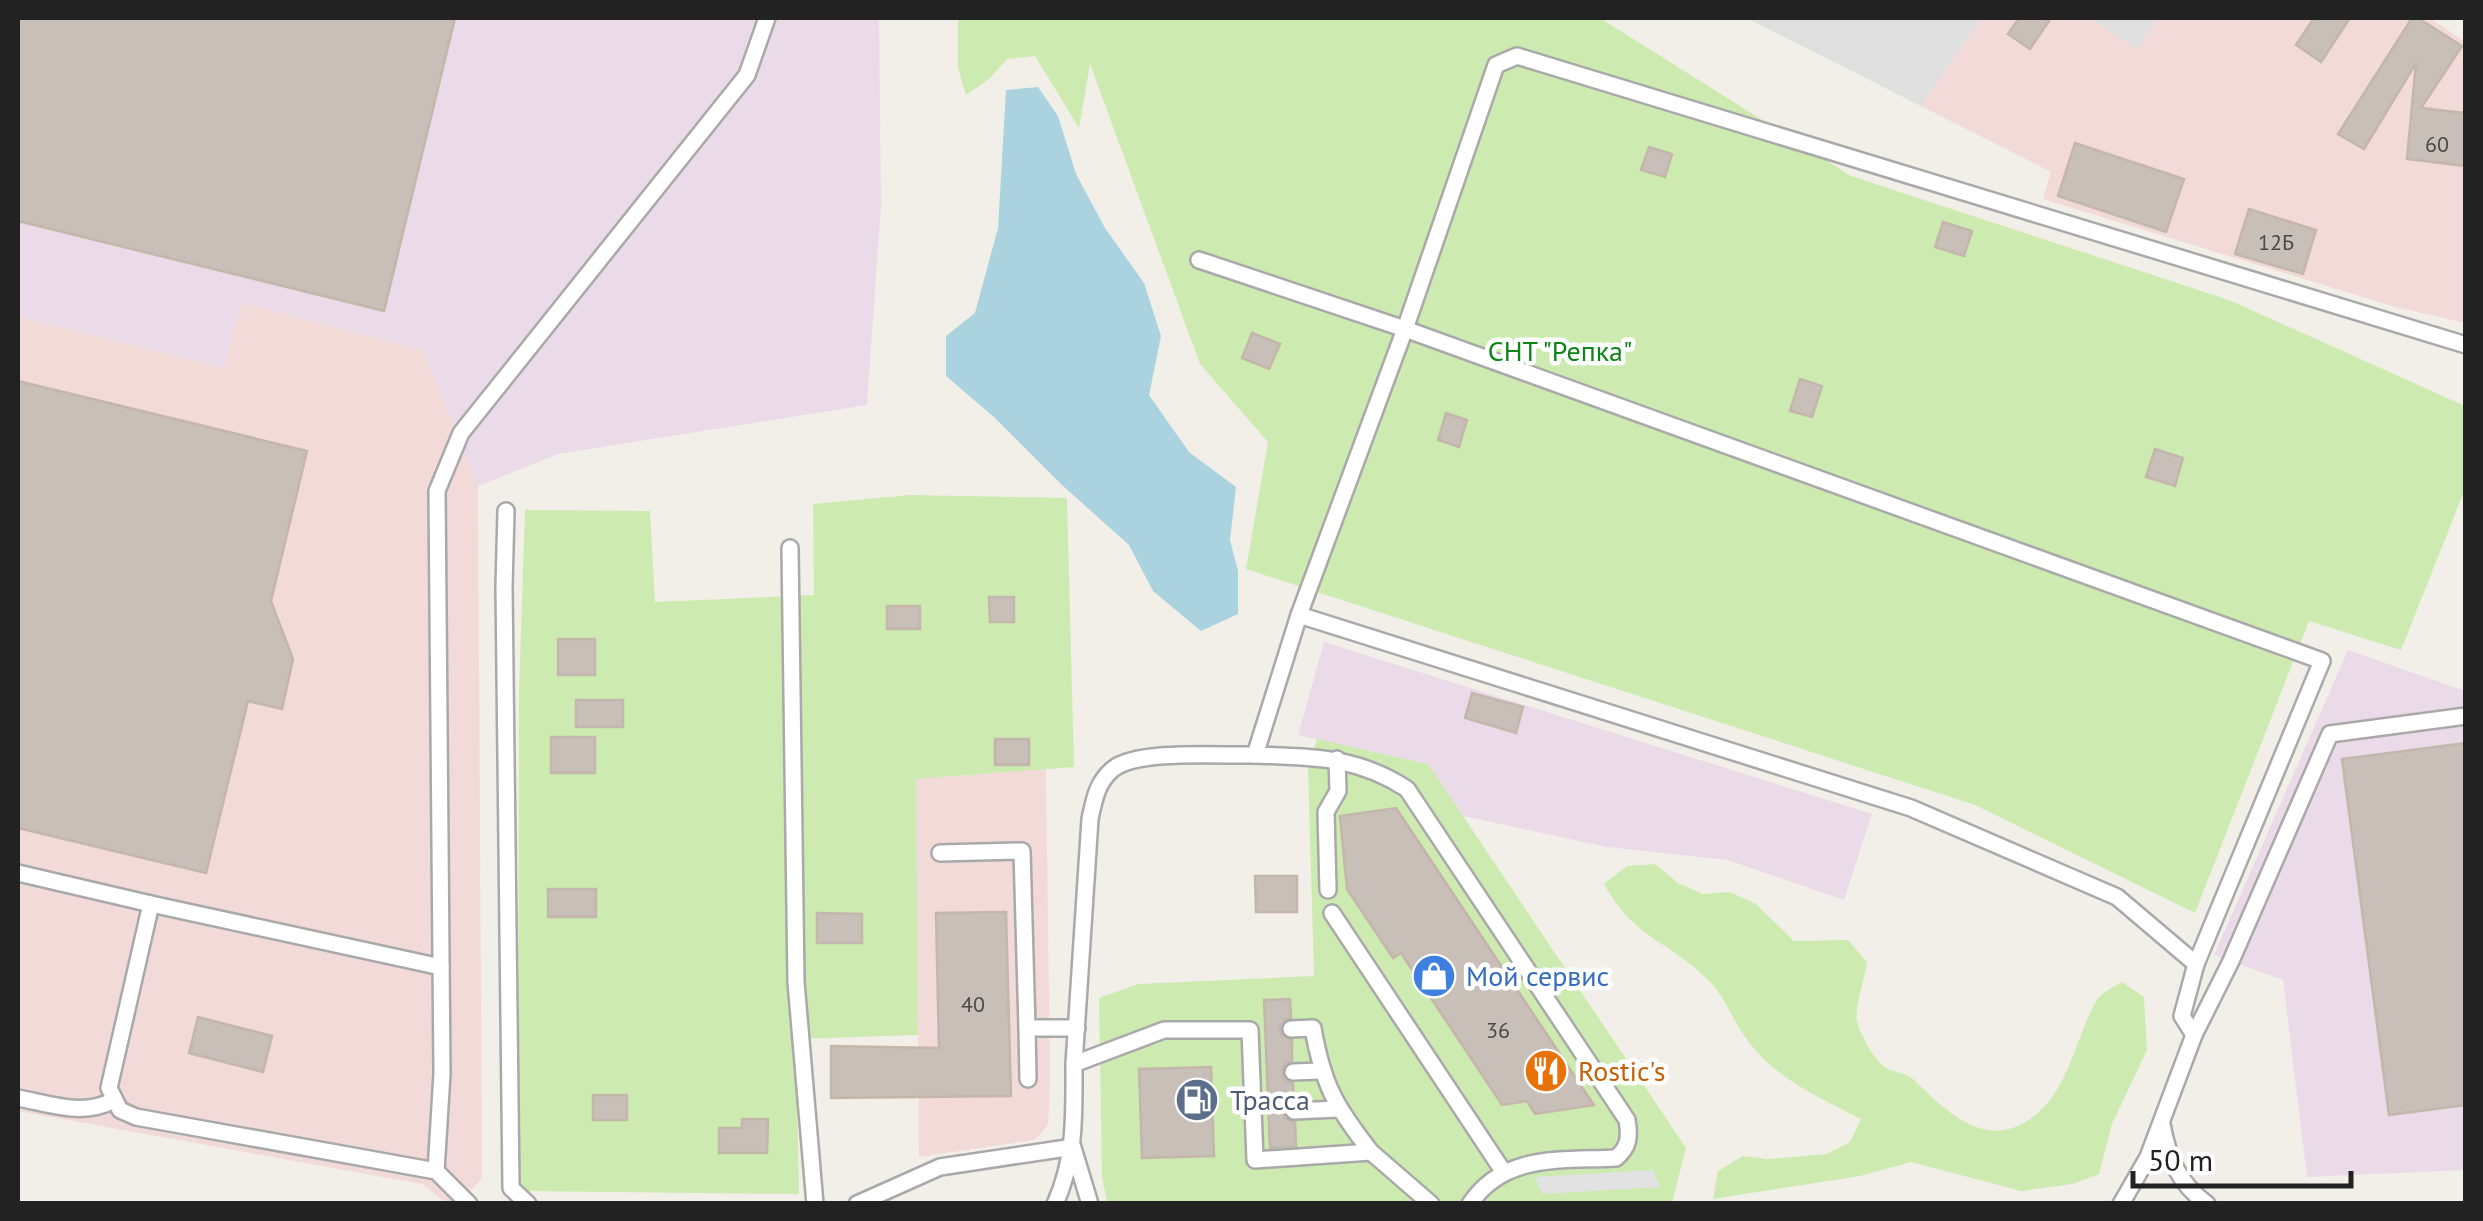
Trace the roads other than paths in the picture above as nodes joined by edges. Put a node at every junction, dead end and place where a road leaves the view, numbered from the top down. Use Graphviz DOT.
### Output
graph roads {
  1 [pos="768,18"];
  2 [pos="1199,260"];
  3 [pos="1405,329"];
  4 [pos="2466,344"];
  5 [pos="506,511"];
  6 [pos="790,548"];
  7 [pos="1299,616"];
  8 [pos="2466,716"];
  9 [pos="1254,754"];
  10 [pos="1338,759"];
  11 [pos="940,853"];
  12 [pos="18,874"];
  13 [pos="1328,890"];
  14 [pos="151,904"];
  15 [pos="1332,913"];
  16 [pos="2196,964"];
  17 [pos="441,967"];
  18 [pos="1027,1028"];
  19 [pos="1077,1028"];
  20 [pos="1291,1029"];
  21 [pos="2194,1035"];
  22 [pos="1074,1064"];
  23 [pos="1320,1071"];
  24 [pos="1293,1072"];
  25 [pos="1028,1079"];
  26 [pos="18,1098"];
  27 [pos="114,1100"];
  28 [pos="1338,1110"];
  29 [pos="1294,1111"];
  30 [pos="2162,1124"];
  31 [pos="1074,1147"];
  32 [pos="1371,1152"];
  33 [pos="1503,1170"];
  34 [pos="436,1171"];
  35 [pos="469,1204"];
  36 [pos="528,1204"];
  37 [pos="815,1204"];
  38 [pos="856,1204"];
  39 [pos="1056,1204"];
  40 [pos="1090,1204"];
  41 [pos="1431,1204"];
  42 [pos="1470,1204"];
  43 [pos="2120,1204"];
  44 [pos="2206,1204"];
  1 -- 17 [label="lane"];
  2 -- 3 [label="lane"];
  3 -- 4 [label="lane"];
  3 -- 7 [label="lane"];
  3 -- 16 [label="lane"];
  5 -- 36 [label="lane"];
  6 -- 37 [label="lane"];
  7 -- 9 [label="lane"];
  7 -- 16 [label="lane"];
  8 -- 21 [label="lane"];
  9 -- 10 [label="lane"];
  9 -- 19 [label="lane"];
  10 -- 13 [label="lane"];
  10 -- 33 [label="lane"];
  11 -- 18 [label="lane"];
  12 -- 14 [label="lane"];
  14 -- 17 [label="lane"];
  14 -- 27 [label="lane"];
  15 -- 33 [label="lane"];
  16 -- 21 [label="lane"];
  17 -- 34 [label="lane"];
  18 -- 19 [label="lane"];
  18 -- 25 [label="lane"];
  19 -- 22 [label="lane"];
  20 -- 23 [label="lane"];
  21 -- 30 [label="lane"];
  22 -- 31 [label="lane"];
  22 -- 32 [label="lane"];
  23 -- 24 [label="lane"];
  23 -- 28 [label="lane"];
  26 -- 27 [label="lane"];
  27 -- 34 [label="lane"];
  28 -- 29 [label="lane"];
  28 -- 32 [label="lane"];
  30 -- 43 [label="lane"];
  30 -- 44 [label="lane"];
  31 -- 38 [label="lane"];
  31 -- 39 [label="lane"];
  31 -- 40 [label="lane"];
  32 -- 41 [label="lane"];
  33 -- 42 [label="lane"];
  34 -- 35 [label="lane"];
}
